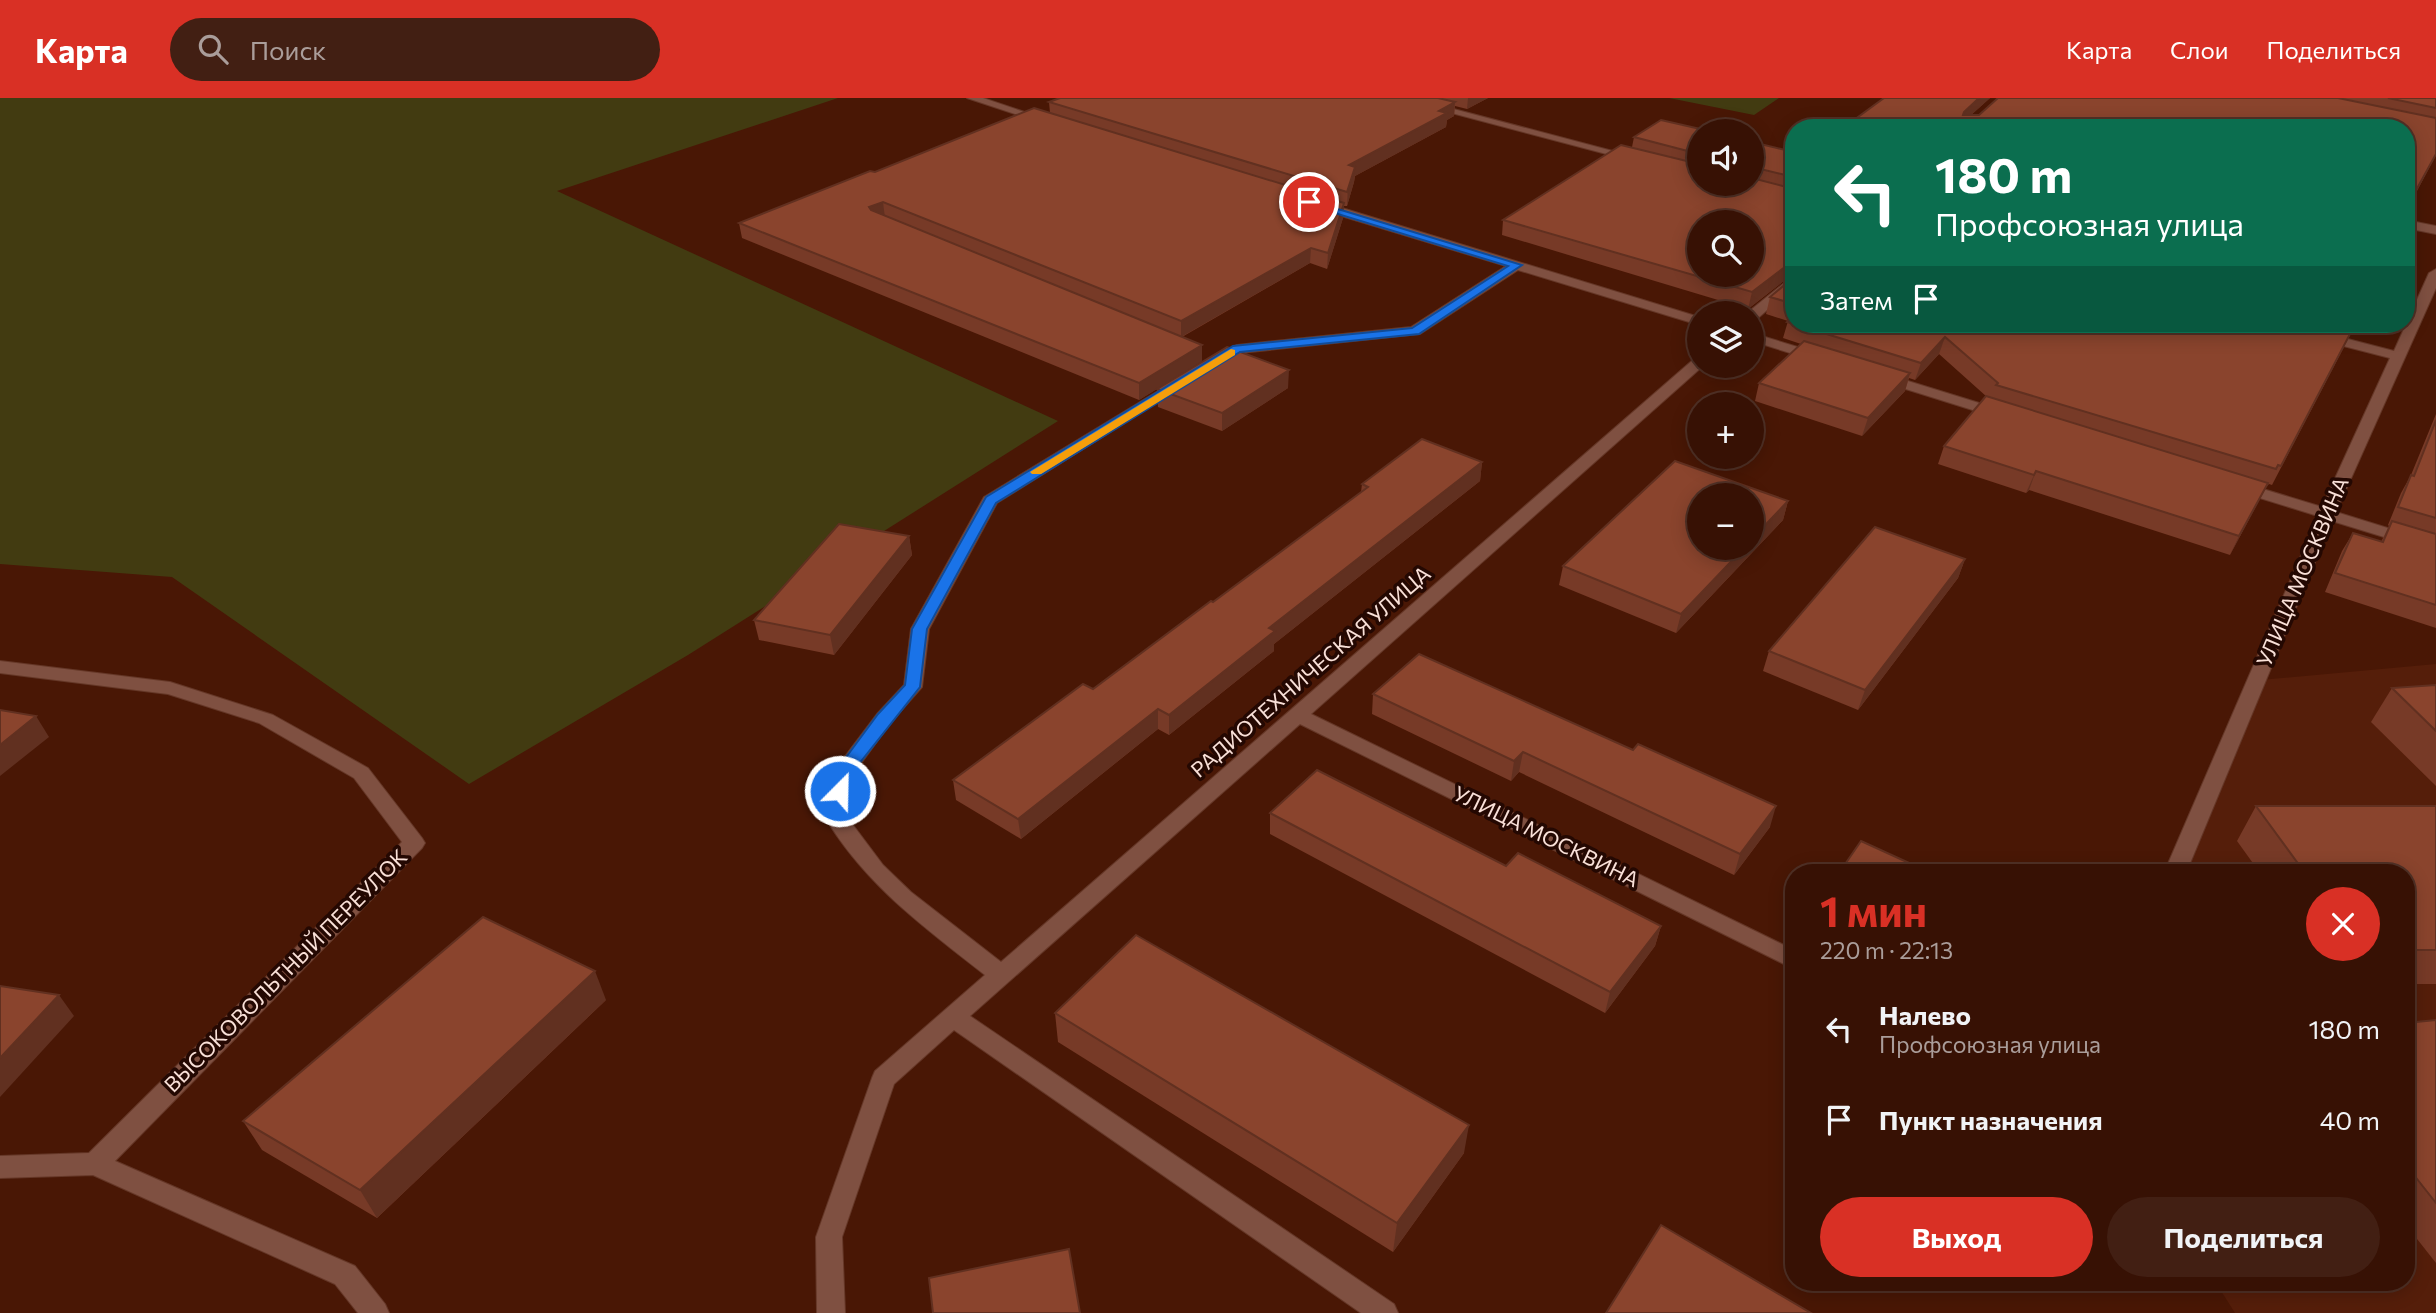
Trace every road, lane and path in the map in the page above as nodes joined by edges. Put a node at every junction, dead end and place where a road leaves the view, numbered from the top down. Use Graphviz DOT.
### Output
graph roads {
  1 [pos="972,98"];
  2 [pos="1400,98"];
  3 [pos="1065,127"];
  4 [pos="1647,162"];
  5 [pos="1304,200"];
  6 [pos="2415,226"];
  7 [pos="2436,230"];
  8 [pos="1516,265"];
  9 [pos="2436,273"];
  10 [pos="1785,287"];
  11 [pos="1764,305"];
  12 [pos="1687,317"];
  13 [pos="2415,320"];
  14 [pos="2310,333"];
  15 [pos="2409,333"];
  16 [pos="1764,341"];
  17 [pos="2399,356"];
  18 [pos="1832,362"];
  19 [pos="1687,373"];
  20 [pos="1872,374"];
  21 [pos="2019,420"];
  22 [pos="2220,481"];
  23 [pos="2327,514"];
  24 [pos="2436,548"];
  25 [pos="0,667"];
  26 [pos="1298,715"];
  27 [pos="2179,864"];
  28 [pos="1785,956"];
  29 [pos="1001,975"];
  30 [pos="953,1017"];
  31 [pos="95,1164"];
  32 [pos="0,1167"];
  33 [pos="375,1313"];
  34 [pos="831,1313"];
  35 [pos="1384,1313"];
  1 -- 3 [label="street"];
  2 -- 4 [label="street"];
  5 -- 8 [label="street"];
  6 -- 7 [label="street"];
  8 -- 12 [label="street"];
  8 -- 29 [label="street"];
  9 -- 13 [label="street, УЛИЦА МОСКВИНА"];
  10 -- 11 [label="street"];
  14 -- 17 [label="street"];
  15 -- 17 [label="street, УЛИЦА МОСКВИНА"];
  16 -- 18 [label="street"];
  17 -- 23 [label="street, УЛИЦА МОСКВИНА"];
  19 -- 26 [label="street, РАДИОТЕХНИЧЕСКАЯ УЛИЦА"];
  20 -- 21 [label="street"];
  22 -- 23 [label="street"];
  23 -- 24 [label="street"];
  23 -- 27 [label="street, УЛИЦА МОСКВИНА"];
  25 -- 31 [label="street, ВЫСОКОВОЛЬТНЫЙ ПЕРЕУЛОК"];
  26 -- 28 [label="street, УЛИЦА МОСКВИНА"];
  26 -- 29 [label="street, РАДИОТЕХНИЧЕСКАЯ УЛИЦА"];
  29 -- 30 [label="street, РАДИОТЕХНИЧЕСКАЯ УЛИЦА"];
  30 -- 34 [label="street, РАДИОТЕХНИЧЕСКАЯ УЛИЦА"];
  30 -- 35 [label="street"];
  31 -- 32 [label="street"];
  31 -- 33 [label="street"];
}
